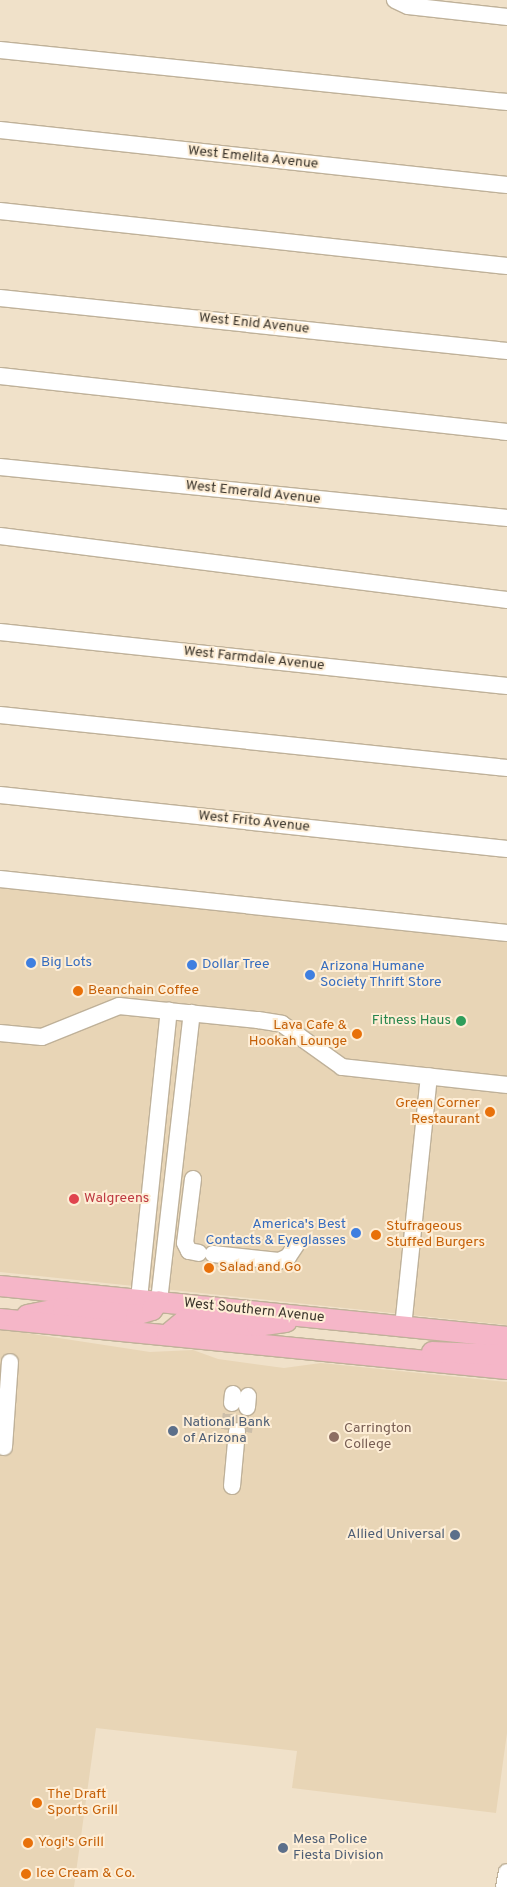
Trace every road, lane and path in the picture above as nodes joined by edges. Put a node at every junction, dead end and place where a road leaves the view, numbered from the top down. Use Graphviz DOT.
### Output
graph roads {
  1 [pos="395,0"];
  2 [pos="507,17"];
  3 [pos="0,50"];
  4 [pos="507,102"];
  5 [pos="0,130"];
  6 [pos="507,185"];
  7 [pos="0,211"];
  8 [pos="507,266"];
  9 [pos="0,298"];
  10 [pos="507,351"];
  11 [pos="0,376"];
  12 [pos="507,432"];
  13 [pos="0,467"];
  14 [pos="507,518"];
  15 [pos="0,536"];
  16 [pos="507,600"];
  17 [pos="0,632"];
  18 [pos="507,686"];
  19 [pos="0,715"];
  20 [pos="507,768"];
  21 [pos="0,795"];
  22 [pos="507,849"];
  23 [pos="0,879"];
  24 [pos="507,933"];
  25 [pos="169,1011"];
  26 [pos="192,1014"];
  27 [pos="0,1033"];
  28 [pos="429,1076"];
  29 [pos="507,1085"];
  30 [pos="193,1179"];
  31 [pos="296,1245"];
  32 [pos="0,1286"];
  33 [pos="149,1300"];
  34 [pos="324,1318"];
  35 [pos="2,1319"];
  36 [pos="403,1327"];
  37 [pos="168,1335"];
  38 [pos="507,1338"];
  39 [pos="507,1354"];
  40 [pos="408,1360"];
  41 [pos="10,1362"];
  42 [pos="507,1369"];
  43 [pos="237,1431"];
  44 [pos="4,1447"];
  45 [pos="232,1486"];
  46 [pos="507,1872"];
  47 [pos="504,1887"];
  1 -- 2 [label="street"];
  3 -- 4 [label="street"];
  5 -- 6 [label="street, West Emelita Avenue"];
  7 -- 8 [label="street"];
  9 -- 10 [label="street, West Enid Avenue"];
  11 -- 12 [label="street"];
  13 -- 14 [label="street, West Emerald Avenue"];
  15 -- 16 [label="street"];
  17 -- 18 [label="street, West Farmdale Avenue"];
  19 -- 20 [label="street"];
  21 -- 22 [label="street, West Frito Avenue"];
  23 -- 24 [label="street"];
  25 -- 26 [label="street"];
  25 -- 27 [label="street"];
  25 -- 33 [label="street"];
  26 -- 28 [label="street"];
  26 -- 33 [label="street"];
  28 -- 29 [label="street"];
  28 -- 36 [label="street"];
  30 -- 31 [label="street"];
  32 -- 33 [label="main road, West Southern Avenue"];
  33 -- 34 [label="main road, West Southern Avenue"];
  33 -- 35 [label="main road"];
  34 -- 36 [label="main road, West Southern Avenue"];
  34 -- 37 [label="main road"];
  35 -- 37 [label="main road"];
  36 -- 38 [label="main road, West Southern Avenue"];
  37 -- 40 [label="main road"];
  39 -- 40 [label="main road"];
  40 -- 42 [label="main road"];
  41 -- 44 [label="street"];
  43 -- 45 [label="street"];
  46 -- 47 [label="street"];
}
